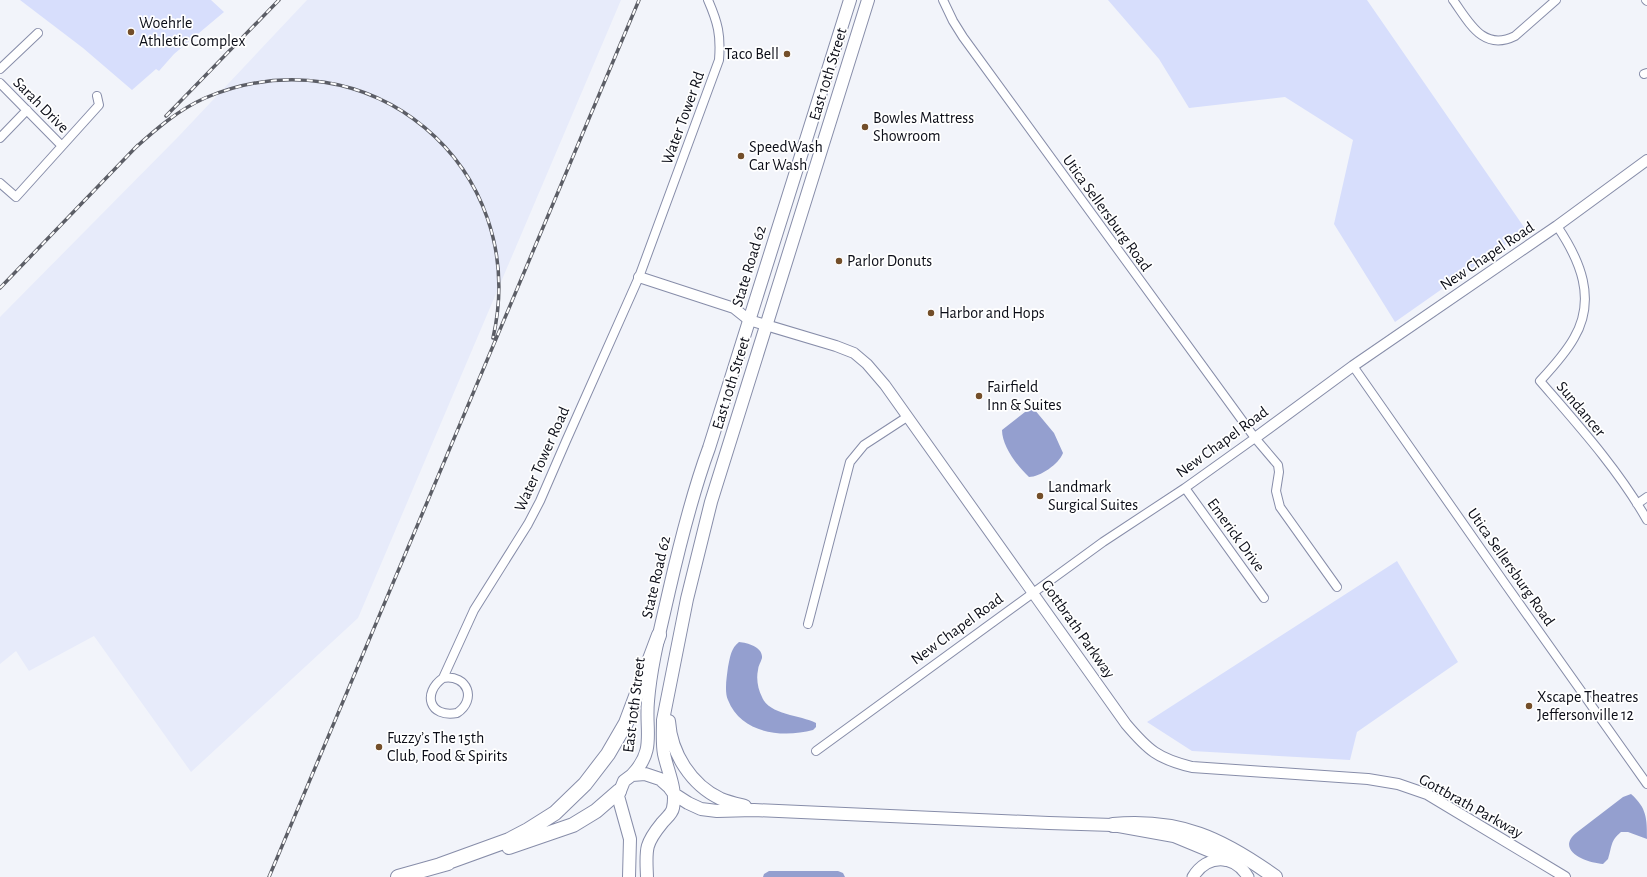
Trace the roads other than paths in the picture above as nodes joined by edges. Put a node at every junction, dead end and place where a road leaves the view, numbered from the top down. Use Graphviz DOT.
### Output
graph roads {
  1 [pos="708,0"];
  2 [pos="850,0"];
  3 [pos="868,0"];
  4 [pos="943,0"];
  5 [pos="1453,0"];
  6 [pos="1556,0"];
  7 [pos="38,33"];
  8 [pos="0,69"];
  9 [pos="0,83"];
  10 [pos="97,96"];
  11 [pos="27,110"];
  12 [pos="0,138"];
  13 [pos="62,146"];
  14 [pos="1647,160"];
  15 [pos="0,183"];
  16 [pos="1557,226"];
  17 [pos="651,244"];
  18 [pos="639,277"];
  19 [pos="749,320"];
  20 [pos="766,324"];
  21 [pos="1353,366"];
  22 [pos="907,416"];
  23 [pos="1255,438"];
  24 [pos="1185,488"];
  25 [pos="1647,497"];
  26 [pos="1638,504"];
  27 [pos="1647,520"];
  28 [pos="1337,587"];
  29 [pos="1034,592"];
  30 [pos="1264,598"];
  31 [pos="808,624"];
  32 [pos="659,635"];
  33 [pos="443,678"];
  34 [pos="667,697"];
  35 [pos="816,752"];
  36 [pos="632,775"];
  37 [pos="1647,784"];
  38 [pos="673,788"];
  39 [pos="619,791"];
  40 [pos="754,810"];
  41 [pos="1113,825"];
  42 [pos="1227,860"];
  43 [pos="440,866"];
  44 [pos="398,877"];
  45 [pos="629,877"];
  46 [pos="647,877"];
  47 [pos="1193,877"];
  48 [pos="1248,877"];
  49 [pos="1275,877"];
  50 [pos="1565,877"];
  1 -- 17 [label="street, Water Tower Rd"];
  2 -- 19 [label="main road, State Road 62"];
  3 -- 20 [label="main road, East 10th Street"];
  4 -- 23 [label="street, Utica Sellersburg Road"];
  5 -- 6 [label="street"];
  7 -- 8 [label="street"];
  9 -- 11 [label="street, Sarah Drive"];
  10 -- 13 [label="street"];
  11 -- 12 [label="street"];
  11 -- 13 [label="street, Sarah Drive"];
  13 -- 15 [label="street"];
  14 -- 16 [label="street, New Chapel Road"];
  16 -- 21 [label="street, New Chapel Road"];
  16 -- 26 [label="street, Sundancer"];
  17 -- 18 [label="street, Water Tower Road"];
  18 -- 19 [label="street, Gottbrath Parkway"];
  18 -- 33 [label="street, Water Tower Road"];
  19 -- 20 [label="street, Gottbrath Parkway"];
  19 -- 32 [label="main road, State Road 62"];
  20 -- 22 [label="street, Gottbrath Parkway"];
  20 -- 34 [label="main road, East 10th Street"];
  21 -- 23 [label="street, New Chapel Road"];
  21 -- 37 [label="street, Utica Sellersburg Road"];
  22 -- 29 [label="street, Gottbrath Parkway"];
  22 -- 31 [label="street"];
  23 -- 24 [label="street, New Chapel Road"];
  23 -- 28 [label="street, Utica Sellersburg Road"];
  24 -- 29 [label="street, New Chapel Road"];
  24 -- 30 [label="street, Emerick Drive"];
  25 -- 26 [label="street"];
  26 -- 27 [label="street, Sundancer"];
  29 -- 35 [label="street, New Chapel Road"];
  29 -- 50 [label="street, Gottbrath Parkway"];
  32 -- 36 [label="main road, East 10th Street"];
  32 -- 43 [label="highway"];
  33 -- 33 [label="street, Water Tower Road"];
  34 -- 38 [label="main road, East 10th Street"];
  34 -- 40 [label="main road"];
  36 -- 38 [label="main road"];
  36 -- 39 [label="main road, East 10th Street"];
  38 -- 40 [label="main road"];
  38 -- 46 [label="main road"];
  39 -- 43 [label="highway"];
  39 -- 45 [label="main road"];
  40 -- 41 [label="main road"];
  41 -- 42 [label="main road"];
  41 -- 49 [label="highway"];
  42 -- 47 [label="main road"];
  42 -- 48 [label="main road"];
  43 -- 44 [label="highway"];
}
